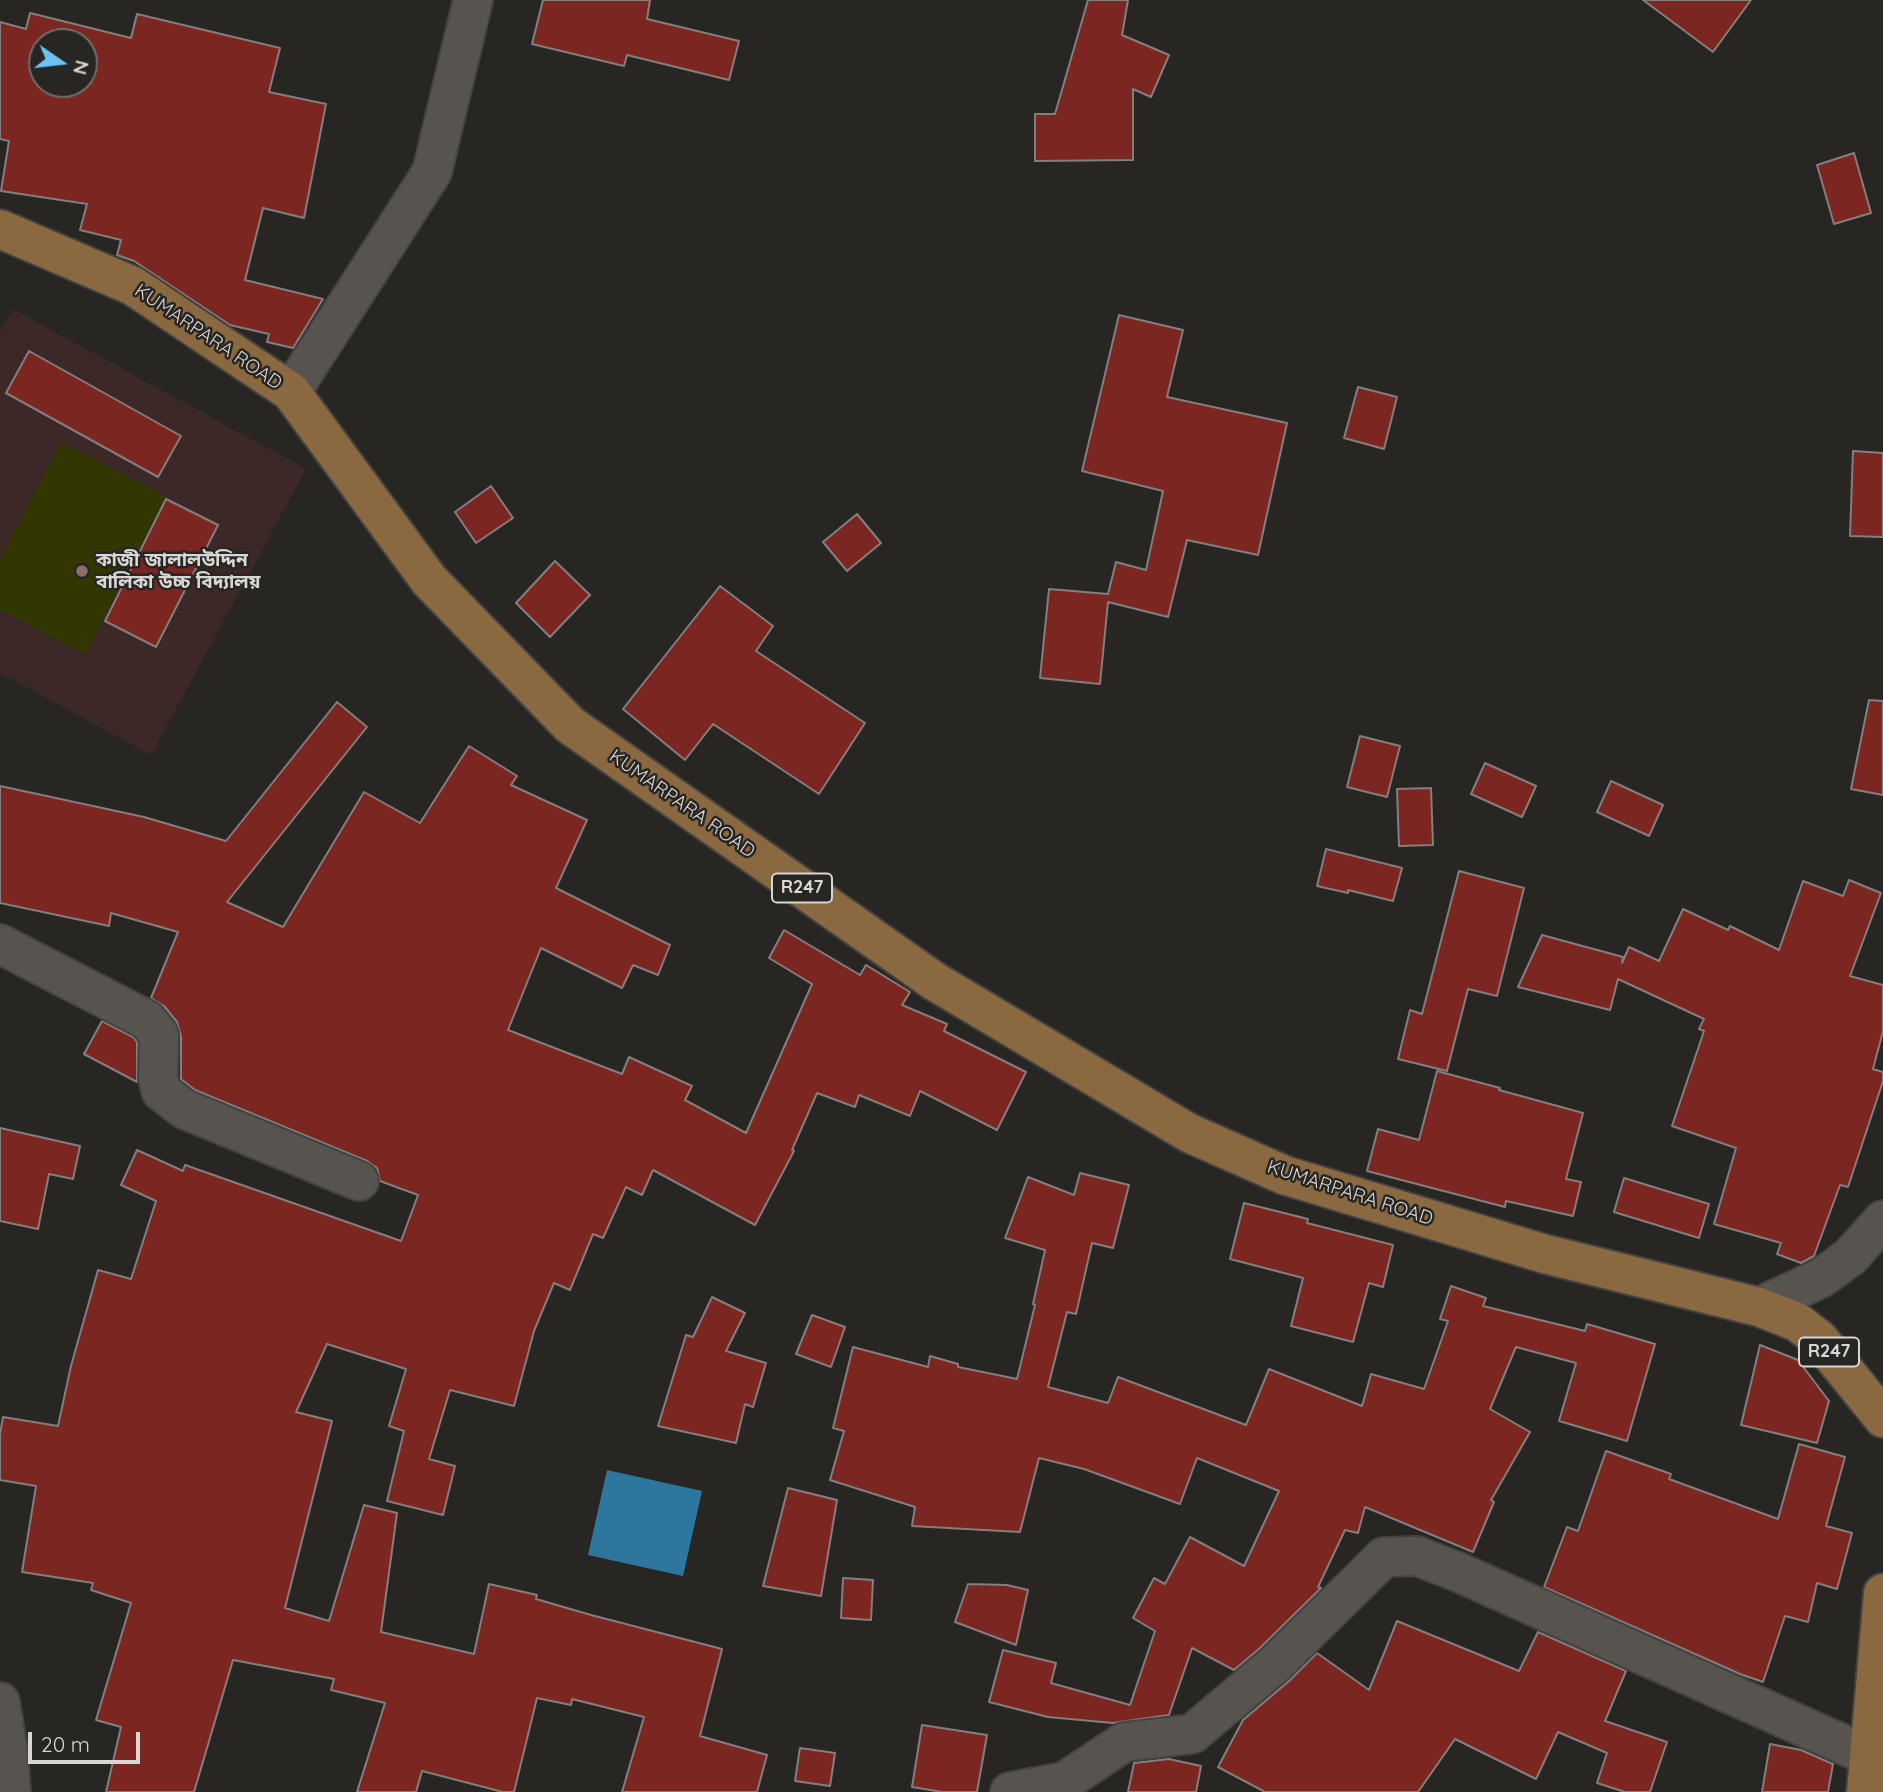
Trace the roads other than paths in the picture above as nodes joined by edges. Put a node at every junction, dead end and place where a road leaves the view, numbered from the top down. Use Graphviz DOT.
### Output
graph roads {
  1 [pos="473,0"];
  2 [pos="0,229"];
  3 [pos="291,392"];
  4 [pos="0,944"];
  5 [pos="359,1181"];
  6 [pos="1883,1220"];
  7 [pos="1759,1307"];
  8 [pos="1883,1418"];
  9 [pos="1883,1593"];
  10 [pos="0,1702"];
  11 [pos="1867,1774"];
  12 [pos="11,1792"];
  13 [pos="1010,1792"];
  1 -- 3 [label="street"];
  2 -- 3 [label="main road, KUMARPARA ROAD / R247"];
  3 -- 7 [label="main road, KUMARPARA ROAD / R247"];
  4 -- 5 [label="street"];
  6 -- 7 [label="street"];
  7 -- 8 [label="main road, R247"];
  9 -- 11 [label="main road"];
  10 -- 12 [label="street"];
  11 -- 13 [label="street"];
}
